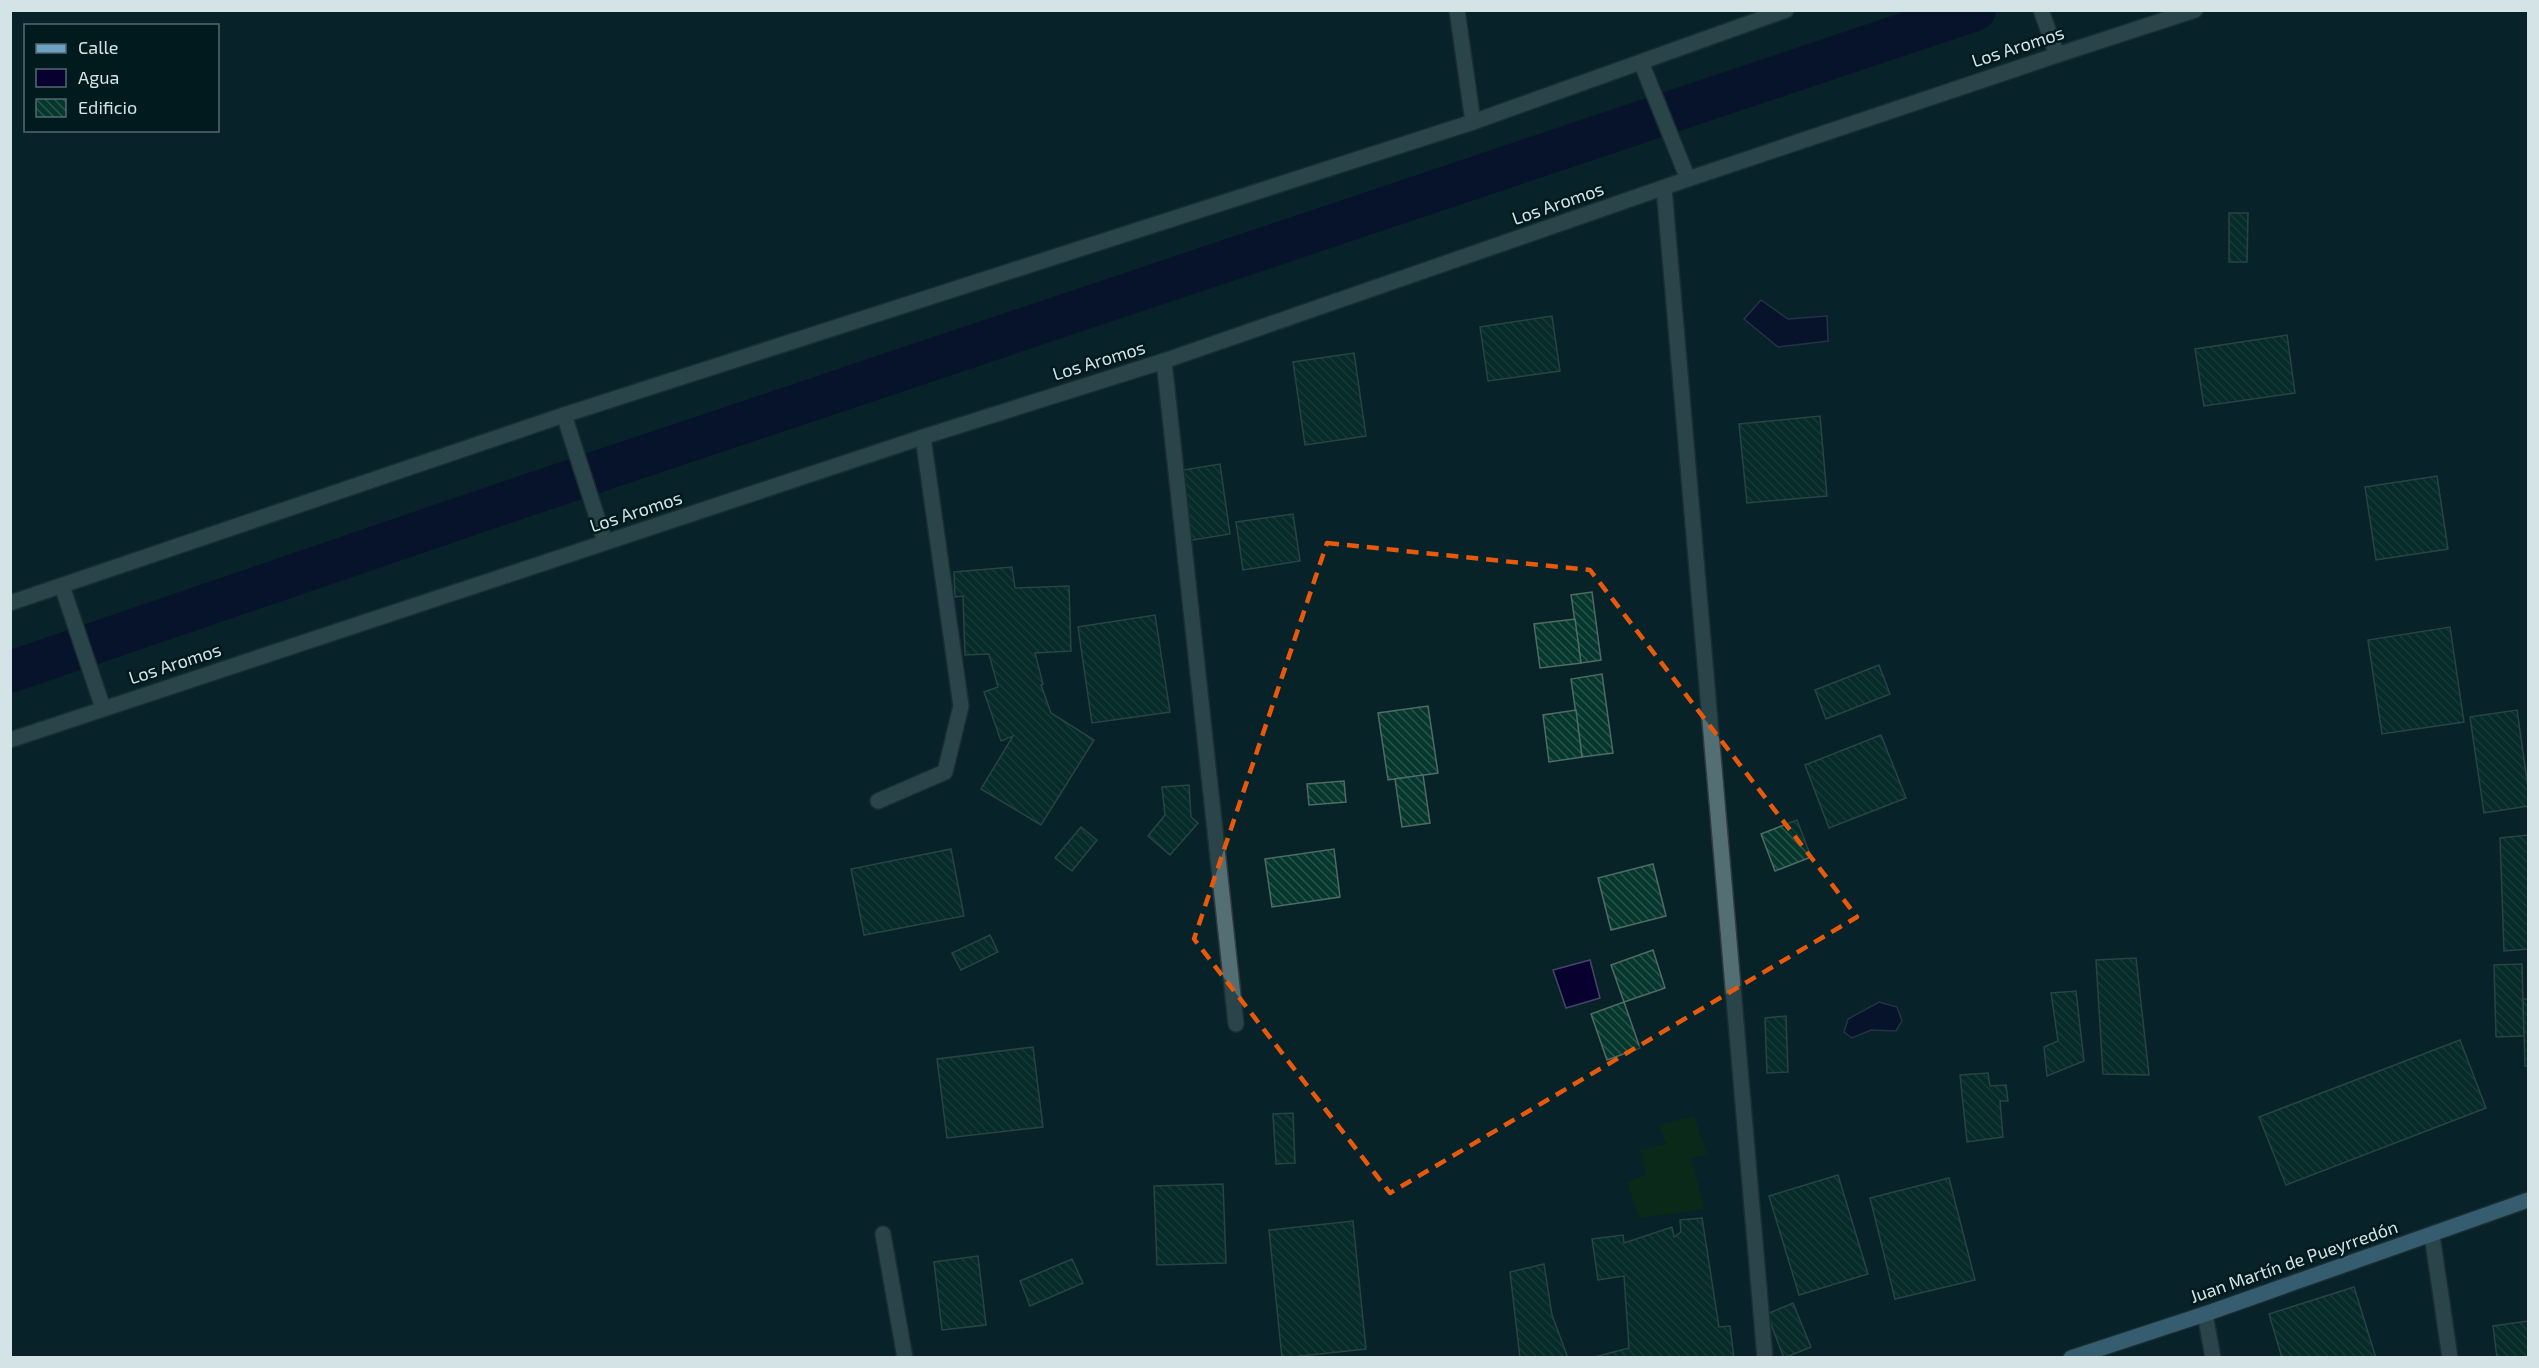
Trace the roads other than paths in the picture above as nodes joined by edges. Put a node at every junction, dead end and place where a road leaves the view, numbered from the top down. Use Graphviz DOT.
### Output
graph roads {
  1 [pos="1456,10"];
  2 [pos="1786,10"];
  3 [pos="2041,10"];
  4 [pos="2196,10"];
  5 [pos="2057,55"];
  6 [pos="1641,63"];
  7 [pos="1473,122"];
  8 [pos="1688,179"];
  9 [pos="1664,188"];
  10 [pos="1164,361"];
  11 [pos="564,415"];
  12 [pos="923,437"];
  13 [pos="605,542"];
  14 [pos="62,586"];
  15 [pos="10,603"];
  16 [pos="103,708"];
  17 [pos="10,740"];
  18 [pos="878,801"];
  19 [pos="1236,1024"];
  20 [pos="2529,1200"];
  21 [pos="883,1234"];
  22 [pos="2432,1235"];
  23 [pos="2205,1314"];
  24 [pos="905,1358"];
  25 [pos="1765,1358"];
  26 [pos="2071,1358"];
  27 [pos="2212,1358"];
  28 [pos="2450,1358"];
  1 -- 7 [label="street"];
  2 -- 6 [label="street"];
  3 -- 5 [label="street"];
  4 -- 5 [label="street, Los Aromos"];
  5 -- 8 [label="street, Los Aromos"];
  6 -- 7 [label="street"];
  6 -- 8 [label="street"];
  7 -- 11 [label="street"];
  8 -- 9 [label="street, Los Aromos"];
  9 -- 10 [label="street, Los Aromos"];
  9 -- 25 [label="street"];
  10 -- 12 [label="street, Los Aromos"];
  10 -- 19 [label="street"];
  11 -- 13 [label="street"];
  11 -- 14 [label="street"];
  12 -- 13 [label="street, Los Aromos"];
  12 -- 18 [label="street"];
  13 -- 16 [label="street, Los Aromos"];
  14 -- 15 [label="street"];
  14 -- 16 [label="street"];
  16 -- 17 [label="street, Los Aromos"];
  20 -- 22 [label="main road, Juan Martín de Pueyrredón"];
  21 -- 24 [label="street"];
  22 -- 23 [label="main road, Juan Martín de Pueyrredón"];
  22 -- 28 [label="street"];
  23 -- 26 [label="main road, Juan Martín de Pueyrredón"];
  23 -- 27 [label="street"];
}
